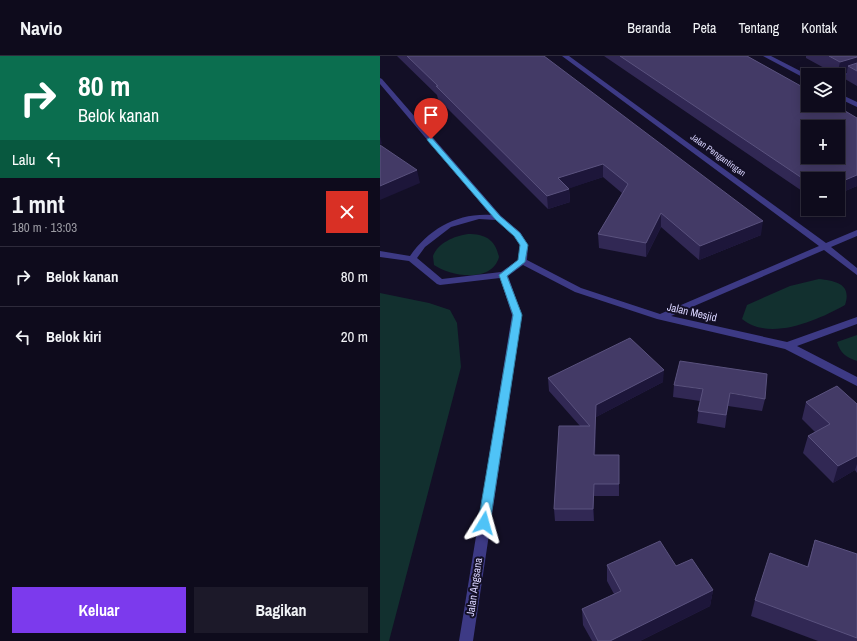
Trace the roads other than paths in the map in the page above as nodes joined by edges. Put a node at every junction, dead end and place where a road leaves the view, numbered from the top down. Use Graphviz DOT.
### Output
graph roads {
  1 [pos="565,56"];
  2 [pos="766,56"];
  3 [pos="857,72"];
  4 [pos="801,74"];
  5 [pos="845,76"];
  6 [pos="380,80"];
  7 [pos="845,99"];
  8 [pos="857,105"];
  9 [pos="498,218"];
  10 [pos="857,233"];
  11 [pos="824,246"];
  12 [pos="380,254"];
  13 [pos="412,259"];
  14 [pos="522,261"];
  15 [pos="857,272"];
  16 [pos="503,275"];
  17 [pos="660,317"];
  18 [pos="857,320"];
  19 [pos="788,346"];
  20 [pos="857,382"];
  21 [pos="466,641"];
  1 -- 11 [label="street, Jalan Pengantingan"];
  2 -- 4 [label="street"];
  3 -- 5 [label="street"];
  6 -- 9 [label="street"];
  7 -- 8 [label="street"];
  9 -- 13 [label="street"];
  9 -- 14 [label="street"];
  10 -- 11 [label="street"];
  11 -- 15 [label="street, Jalan Pengantingan"];
  11 -- 17 [label="street"];
  12 -- 13 [label="street"];
  13 -- 16 [label="street"];
  14 -- 16 [label="street"];
  14 -- 17 [label="street, Jalan Mesjid"];
  16 -- 21 [label="street, Jalan Angsana"];
  17 -- 19 [label="street, Jalan Mesjid"];
  18 -- 19 [label="street"];
  19 -- 20 [label="street, Jalan Mesjid"];
}
